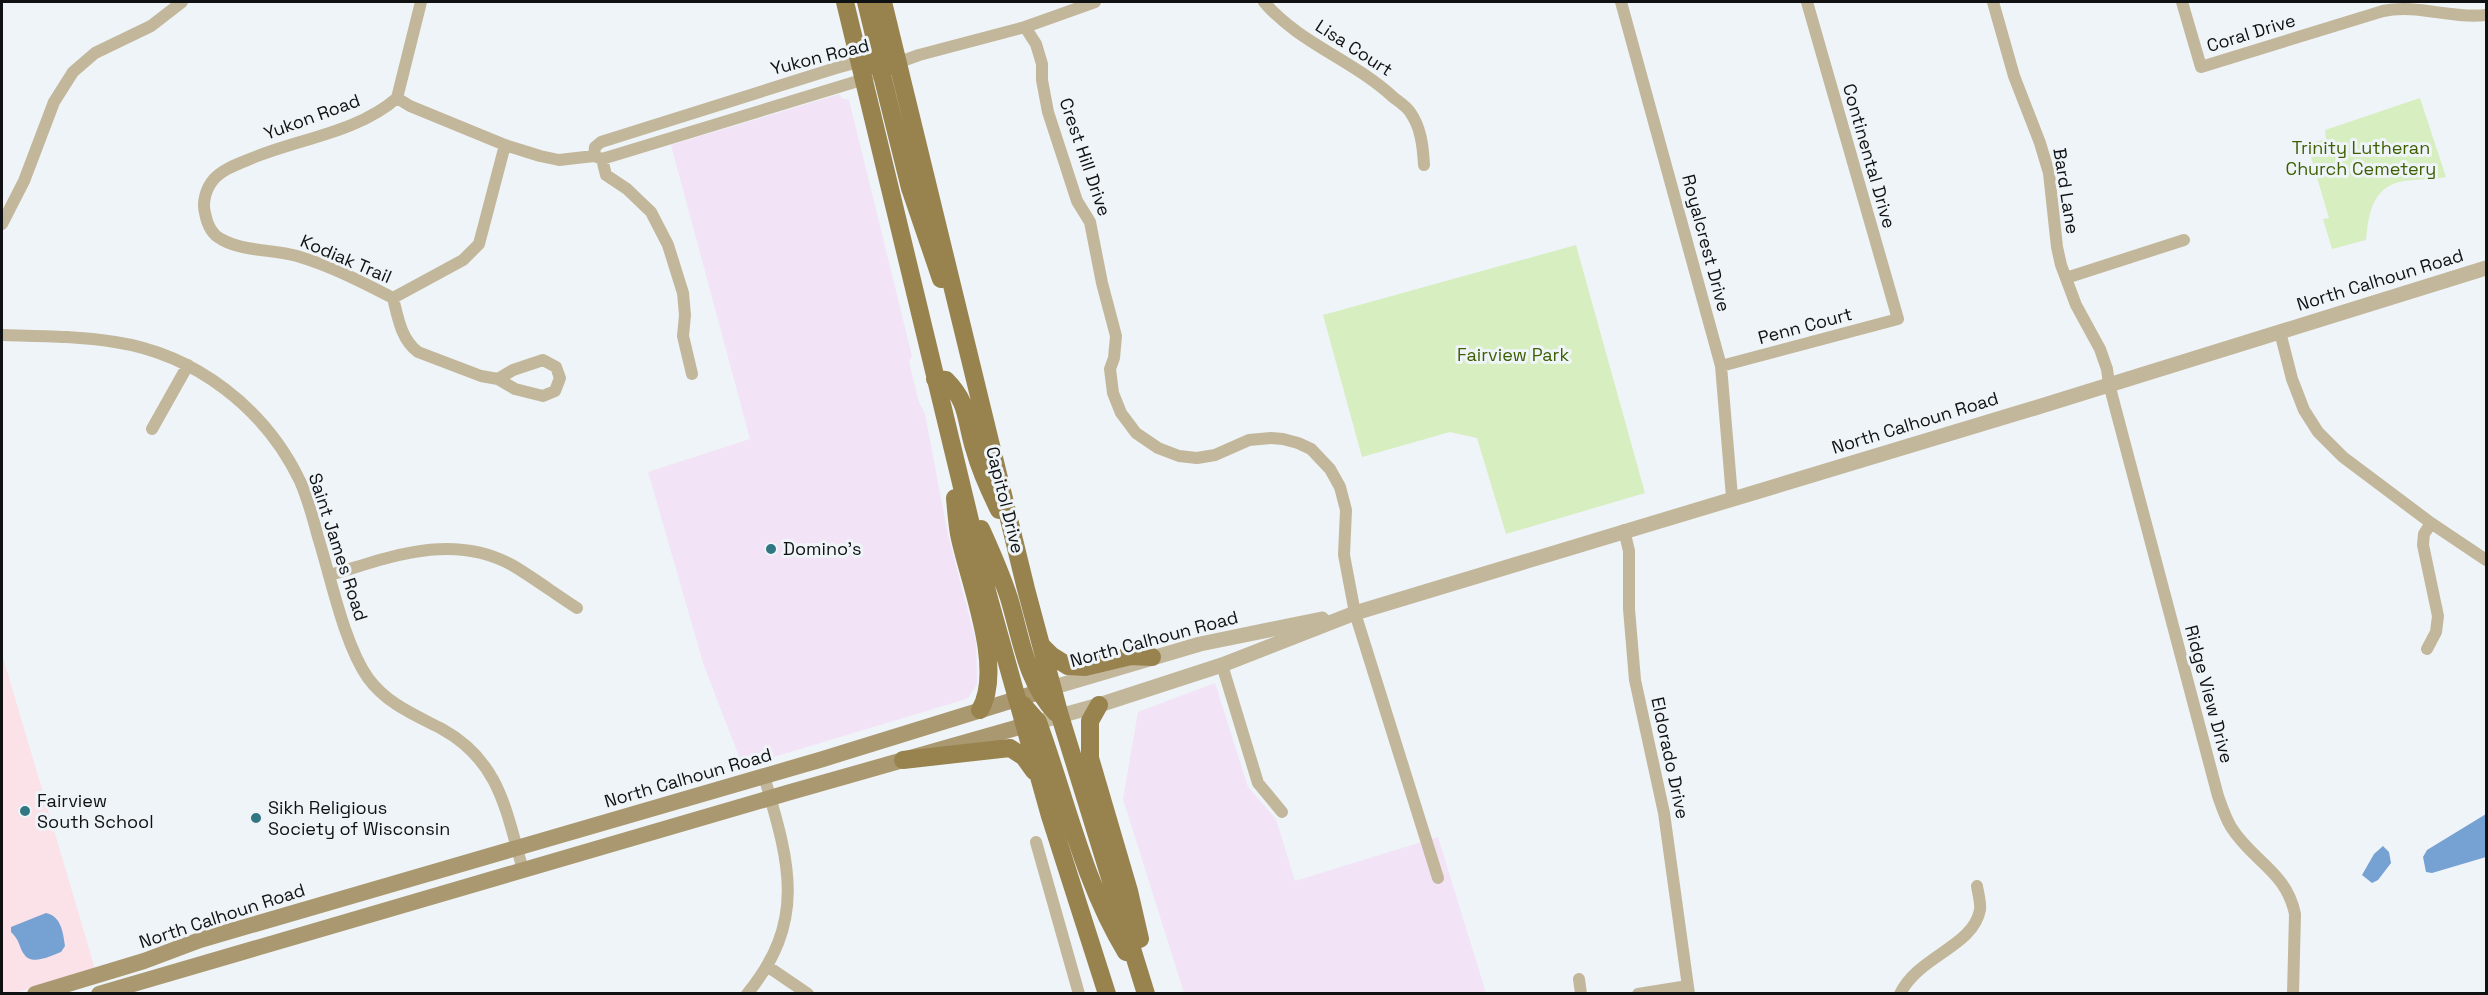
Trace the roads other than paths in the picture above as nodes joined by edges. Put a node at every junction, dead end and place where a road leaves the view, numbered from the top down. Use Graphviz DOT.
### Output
graph roads {
  1 [pos="182,2"];
  2 [pos="421,2"];
  3 [pos="845,2"];
  4 [pos="866,2"];
  5 [pos="883,2"];
  6 [pos="1095,2"];
  7 [pos="1264,2"];
  8 [pos="1621,2"];
  9 [pos="1807,2"];
  10 [pos="1993,2"];
  11 [pos="2182,2"];
  12 [pos="2381,6"];
  13 [pos="2487,15"];
  14 [pos="1025,27"];
  15 [pos="879,63"];
  16 [pos="864,81"];
  17 [pos="397,98"];
  18 [pos="505,145"];
  19 [pos="598,157"];
  20 [pos="1424,165"];
  21 [pos="205,215"];
  22 [pos="2,224"];
  23 [pos="2184,240"];
  24 [pos="2487,268"];
  25 [pos="2066,278"];
  26 [pos="393,298"];
  27 [pos="1899,319"];
  28 [pos="2280,332"];
  29 [pos="2,335"];
  30 [pos="188,365"];
  31 [pos="1721,366"];
  32 [pos="692,374"];
  33 [pos="498,379"];
  34 [pos="935,379"];
  35 [pos="2109,384"];
  36 [pos="153,429"];
  37 [pos="949,436"];
  38 [pos="960,476"];
  39 [pos="1732,497"];
  40 [pos="2431,523"];
  41 [pos="1624,530"];
  42 [pos="1015,544"];
  43 [pos="2487,561"];
  44 [pos="330,575"];
  45 [pos="577,608"];
  46 [pos="1355,613"];
  47 [pos="1041,645"];
  48 [pos="2427,649"];
  49 [pos="1152,657"];
  50 [pos="1222,665"];
  51 [pos="1046,690"];
  52 [pos="1018,698"];
  53 [pos="1099,705"];
  54 [pos="980,710"];
  55 [pos="1060,716"];
  56 [pos="1031,724"];
  57 [pos="903,760"];
  58 [pos="764,776"];
  59 [pos="1041,782"];
  60 [pos="770,797"];
  61 [pos="1282,812"];
  62 [pos="1036,842"];
  63 [pos="517,849"];
  64 [pos="523,870"];
  65 [pos="1438,878"];
  66 [pos="1977,886"];
  67 [pos="767,966"];
  68 [pos="1579,979"];
  69 [pos="1143,985"];
  70 [pos="1688,990"];
  71 [pos="35,993"];
  72 [pos="99,993"];
  73 [pos="747,993"];
  74 [pos="808,993"];
  75 [pos="1079,993"];
  76 [pos="1107,993"];
  77 [pos="1153,993"];
  78 [pos="1581,993"];
  79 [pos="1638,993"];
  80 [pos="1900,993"];
  81 [pos="2293,993"];
  1 -- 22 [label="street"];
  2 -- 17 [label="street"];
  3 -- 15 [label="main road"];
  4 -- 15 [label="main road"];
  5 -- 15 [label="main road"];
  6 -- 14 [label="street, Yukon Road"];
  7 -- 20 [label="street, Lisa Court"];
  8 -- 31 [label="street, Royalcrest Drive"];
  9 -- 27 [label="street, Continental Drive"];
  10 -- 25 [label="street, Bard Lane"];
  11 -- 12 [label="street, Coral Drive"];
  12 -- 13 [label="street, Coral Drive"];
  14 -- 15 [label="street, Yukon Road"];
  14 -- 46 [label="street, Crest Hill Drive"];
  15 -- 16 [label="main road"];
  15 -- 19 [label="street, Yukon Road"];
  15 -- 42 [label="main road, Capitol Drive"];
  16 -- 19 [label="street, Yukon Road"];
  16 -- 34 [label="main road"];
  17 -- 18 [label="street, Yukon Road"];
  17 -- 21 [label="street, Yukon Road"];
  18 -- 19 [label="street, Yukon Road"];
  18 -- 26 [label="street, Kodiak Trail"];
  19 -- 32 [label="street"];
  21 -- 26 [label="street, Kodiak Trail"];
  23 -- 25 [label="street"];
  24 -- 28 [label="street, North Calhoun Road"];
  25 -- 35 [label="street, Bard Lane"];
  26 -- 33 [label="street"];
  27 -- 31 [label="street, Penn Court"];
  28 -- 35 [label="street, North Calhoun Road"];
  28 -- 40 [label="street"];
  29 -- 30 [label="street, Saint James Road"];
  30 -- 36 [label="street"];
  30 -- 44 [label="street, Saint James Road"];
  31 -- 39 [label="street, Royalcrest Drive"];
  33 -- 33 [label="street"];
  34 -- 37 [label="main road"];
  34 -- 42 [label="main road"];
  35 -- 39 [label="street, North Calhoun Road"];
  35 -- 81 [label="street, Ridge View Drive"];
  37 -- 38 [label="main road"];
  37 -- 54 [label="main road"];
  38 -- 51 [label="main road"];
  38 -- 52 [label="main road"];
  39 -- 41 [label="street, North Calhoun Road"];
  40 -- 43 [label="street"];
  40 -- 48 [label="street"];
  41 -- 46 [label="street, North Calhoun Road"];
  41 -- 70 [label="street, Eldorado Drive"];
  42 -- 47 [label="main road, Capitol Drive"];
  44 -- 45 [label="street"];
  44 -- 63 [label="street, Saint James Road"];
  46 -- 49 [label="street, North Calhoun Road"];
  46 -- 50 [label="street, North Calhoun Road"];
  46 -- 65 [label="street, Crest Hill Drive"];
  47 -- 49 [label="main road"];
  47 -- 51 [label="main road, Capitol Drive"];
  49 -- 51 [label="street, North Calhoun Road"];
  50 -- 53 [label="street, North Calhoun Road"];
  50 -- 61 [label="street"];
  51 -- 52 [label="main road, North Calhoun Road"];
  51 -- 55 [label="main road"];
  52 -- 54 [label="main road, North Calhoun Road"];
  52 -- 56 [label="main road"];
  53 -- 55 [label="street, North Calhoun Road"];
  53 -- 77 [label="main road"];
  54 -- 58 [label="main road, North Calhoun Road"];
  55 -- 56 [label="street, North Calhoun Road"];
  55 -- 69 [label="main road"];
  56 -- 57 [label="main road, North Calhoun Road"];
  56 -- 59 [label="main road"];
  56 -- 69 [label="main road"];
  57 -- 59 [label="main road"];
  57 -- 60 [label="main road, North Calhoun Road"];
  58 -- 60 [label="street"];
  58 -- 63 [label="main road, North Calhoun Road"];
  59 -- 76 [label="main road"];
  60 -- 64 [label="main road, North Calhoun Road"];
  60 -- 67 [label="street"];
  62 -- 75 [label="street"];
  63 -- 64 [label="street, Saint James Road"];
  63 -- 71 [label="main road, North Calhoun Road"];
  64 -- 72 [label="main road, North Calhoun Road"];
  66 -- 80 [label="street"];
  67 -- 73 [label="street"];
  67 -- 74 [label="street"];
  68 -- 78 [label="street"];
  70 -- 79 [label="street"];
}
